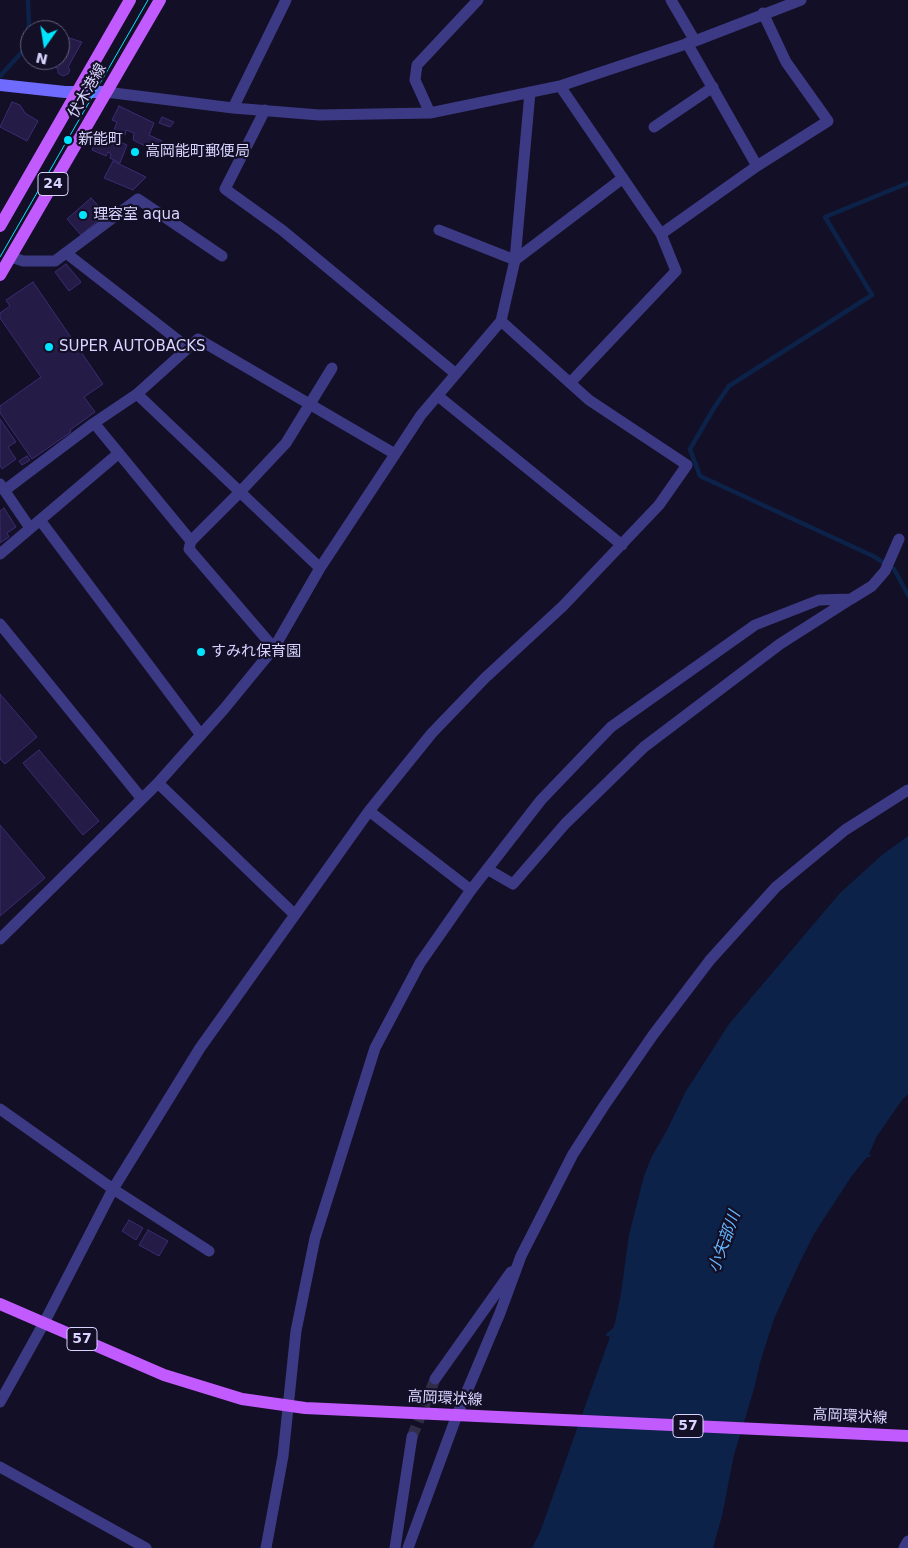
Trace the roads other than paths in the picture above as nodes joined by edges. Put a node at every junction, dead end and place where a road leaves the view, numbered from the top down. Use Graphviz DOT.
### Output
graph roads {
  1 [pos="130,0"];
  2 [pos="160,0"];
  3 [pos="286,0"];
  4 [pos="478,0"];
  5 [pos="671,0"];
  6 [pos="800,0"];
  7 [pos="763,13"];
  8 [pos="691,42"];
  9 [pos="0,85"];
  10 [pos="560,86"];
  11 [pos="713,87"];
  12 [pos="77,92"];
  13 [pos="106,92"];
  14 [pos="530,92"];
  15 [pos="233,108"];
  16 [pos="265,110"];
  17 [pos="430,113"];
  18 [pos="654,127"];
  19 [pos="757,166"];
  20 [pos="623,178"];
  21 [pos="0,226"];
  22 [pos="439,230"];
  23 [pos="661,234"];
  24 [pos="66,253"];
  25 [pos="222,256"];
  26 [pos="10,257"];
  27 [pos="515,260"];
  28 [pos="0,275"];
  29 [pos="501,321"];
  30 [pos="187,347"];
  31 [pos="332,368"];
  32 [pos="456,374"];
  33 [pos="570,383"];
  34 [pos="137,394"];
  35 [pos="438,396"];
  36 [pos="311,405"];
  37 [pos="94,423"];
  38 [pos="119,453"];
  39 [pos="395,454"];
  40 [pos="2,487"];
  41 [pos="240,492"];
  42 [pos="40,520"];
  43 [pos="30,528"];
  44 [pos="899,539"];
  45 [pos="191,541"];
  46 [pos="622,546"];
  47 [pos="0,554"];
  48 [pos="320,568"];
  49 [pos="851,599"];
  50 [pos="0,624"];
  51 [pos="274,648"];
  52 [pos="201,735"];
  53 [pos="158,783"];
  54 [pos="908,790"];
  55 [pos="142,799"];
  56 [pos="369,811"];
  57 [pos="487,869"];
  58 [pos="471,890"];
  59 [pos="294,914"];
  60 [pos="0,939"];
  61 [pos="0,1109"];
  62 [pos="114,1189"];
  63 [pos="209,1251"];
  64 [pos="521,1256"];
  65 [pos="0,1304"];
  66 [pos="44,1323"];
  67 [pos="435,1379"];
  68 [pos="0,1402"];
  69 [pos="462,1415"];
  70 [pos="908,1436"];
  71 [pos="412,1437"];
  72 [pos="0,1467"];
  73 [pos="908,1541"];
  74 [pos="146,1548"];
  75 [pos="266,1548"];
  76 [pos="395,1548"];
  77 [pos="408,1548"];
  78 [pos="904,1548"];
  1 -- 12 [label="main road, 伏木港線 / 24"];
  2 -- 13 [label="main road, 伏木港線 / 24"];
  3 -- 15 [label="street"];
  4 -- 17 [label="street"];
  5 -- 8 [label="street"];
  6 -- 7 [label="street"];
  7 -- 8 [label="street"];
  7 -- 19 [label="street"];
  8 -- 10 [label="street"];
  8 -- 11 [label="street"];
  9 -- 12 [label="main road"];
  10 -- 14 [label="street"];
  10 -- 20 [label="street"];
  11 -- 18 [label="street"];
  11 -- 19 [label="street"];
  12 -- 13 [label="main road"];
  12 -- 21 [label="main road, 伏木港線 / 24"];
  13 -- 15 [label="street"];
  13 -- 26 [label="main road, 伏木港線 / 24"];
  14 -- 17 [label="street"];
  14 -- 27 [label="street"];
  15 -- 16 [label="street"];
  16 -- 17 [label="street"];
  16 -- 32 [label="street"];
  19 -- 23 [label="street"];
  20 -- 23 [label="street"];
  20 -- 27 [label="street"];
  22 -- 27 [label="street"];
  23 -- 33 [label="street"];
  24 -- 25 [label="street"];
  24 -- 26 [label="street"];
  24 -- 30 [label="street"];
  26 -- 28 [label="main road, 伏木港線 / 24"];
  27 -- 29 [label="street"];
  29 -- 32 [label="street"];
  29 -- 33 [label="street"];
  30 -- 34 [label="street"];
  30 -- 36 [label="street"];
  31 -- 36 [label="street"];
  32 -- 35 [label="street"];
  33 -- 46 [label="street"];
  34 -- 37 [label="street"];
  34 -- 41 [label="street"];
  35 -- 39 [label="street"];
  35 -- 46 [label="street"];
  36 -- 39 [label="street"];
  36 -- 41 [label="street"];
  37 -- 38 [label="street"];
  37 -- 40 [label="street"];
  38 -- 42 [label="street"];
  38 -- 45 [label="street"];
  39 -- 48 [label="street"];
  40 -- 43 [label="street"];
  41 -- 45 [label="street"];
  41 -- 48 [label="street"];
  42 -- 43 [label="street"];
  42 -- 52 [label="street"];
  43 -- 47 [label="street"];
  44 -- 49 [label="street"];
  45 -- 51 [label="street"];
  46 -- 56 [label="street"];
  48 -- 51 [label="street"];
  49 -- 57 [label="street"];
  49 -- 57 [label="street"];
  50 -- 55 [label="street"];
  51 -- 52 [label="street"];
  52 -- 53 [label="street"];
  53 -- 55 [label="street"];
  53 -- 59 [label="street"];
  54 -- 64 [label="street"];
  55 -- 60 [label="street"];
  56 -- 58 [label="street"];
  56 -- 59 [label="street"];
  57 -- 58 [label="street"];
  58 -- 75 [label="street"];
  59 -- 62 [label="street"];
  61 -- 62 [label="street"];
  62 -- 63 [label="street"];
  62 -- 66 [label="street"];
  64 -- 67 [label="street"];
  64 -- 69 [label="street"];
  65 -- 66 [label="main road, 高岡環状線 / 57"];
  66 -- 68 [label="street"];
  66 -- 69 [label="main road, 高岡環状線 / 57"];
  69 -- 70 [label="main road, 高岡環状線 / 57"];
  69 -- 77 [label="street"];
  71 -- 76 [label="street"];
  72 -- 74 [label="street"];
  73 -- 78 [label="street"];
}
